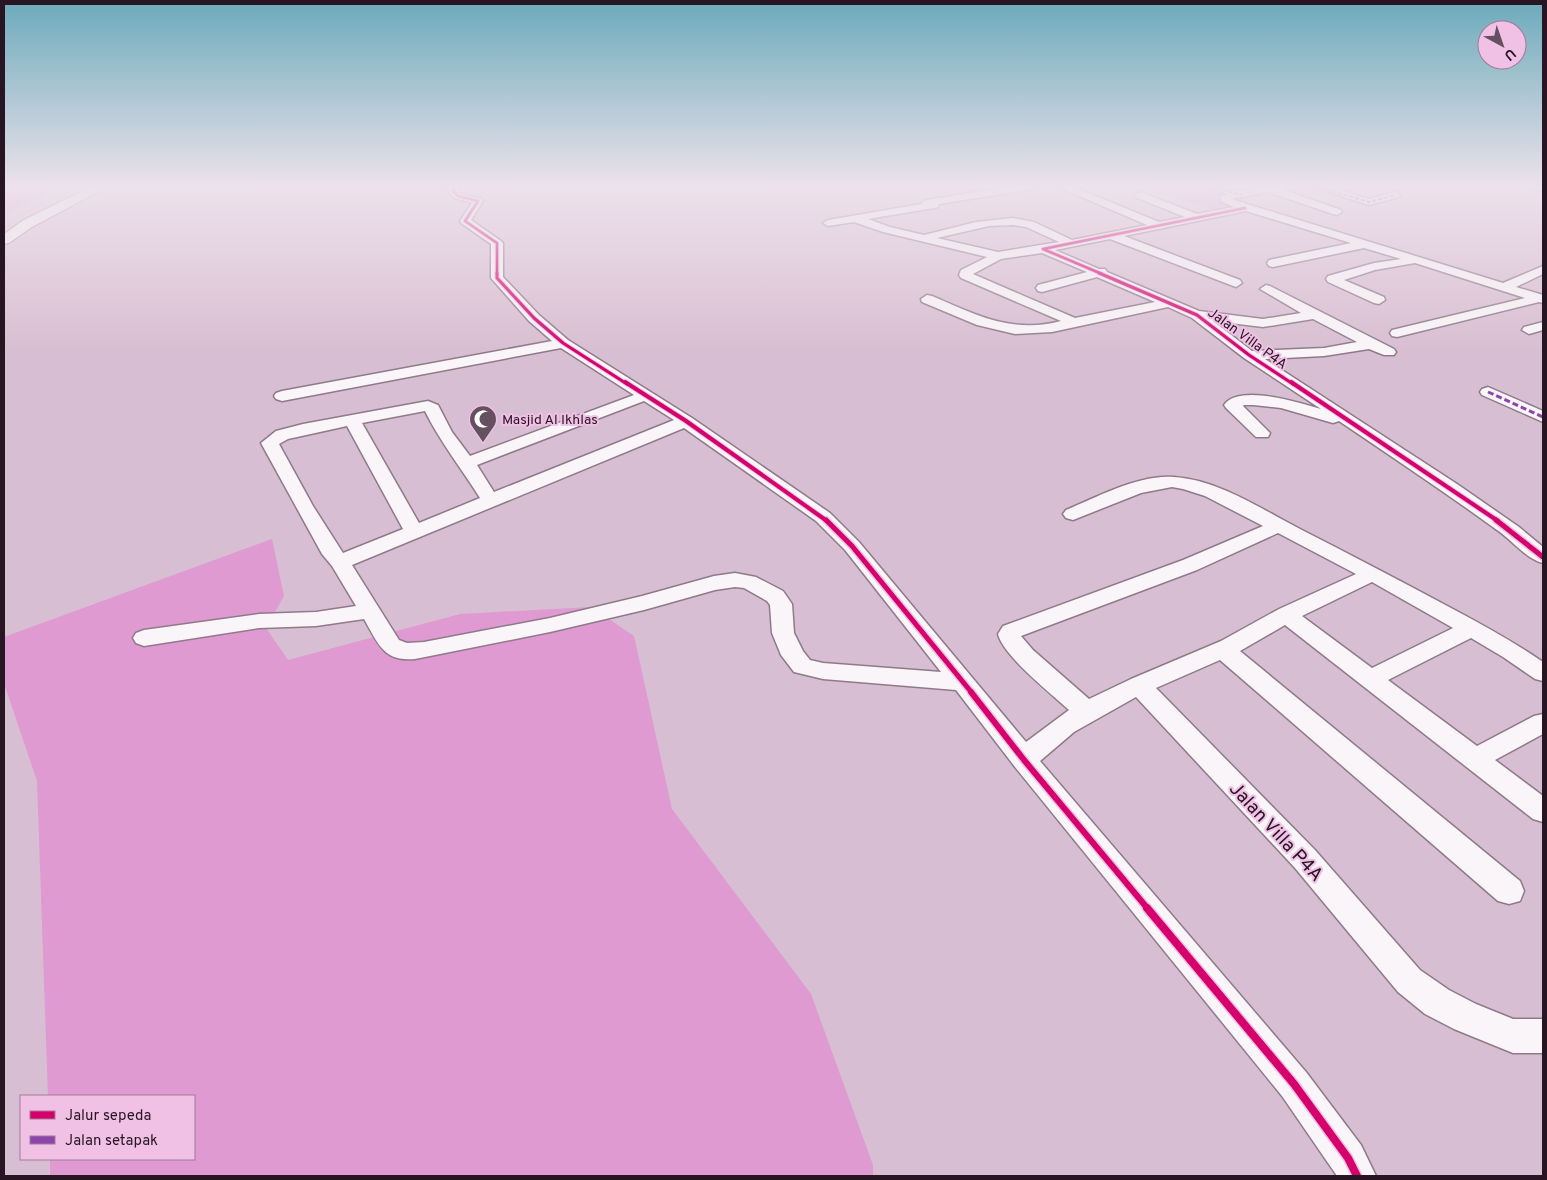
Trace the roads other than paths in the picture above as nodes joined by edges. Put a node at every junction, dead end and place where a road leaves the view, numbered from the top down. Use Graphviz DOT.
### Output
graph roads {
  1 [pos="494,241"];
  2 [pos="936,241"];
  3 [pos="1066,241"];
  4 [pos="1080,241"];
  5 [pos="1127,241"];
  6 [pos="1359,241"];
  7 [pos="1070,243"];
  8 [pos="1368,244"];
  9 [pos="1043,249"];
  10 [pos="998,256"];
  11 [pos="1418,259"];
  12 [pos="1273,264"];
  13 [pos="1543,270"];
  14 [pos="1101,272"];
  15 [pos="1236,283"];
  16 [pos="1504,286"];
  17 [pos="1042,288"];
  18 [pos="1266,290"];
  19 [pos="1542,298"];
  20 [pos="927,299"];
  21 [pos="1380,300"];
  22 [pos="1170,303"];
  23 [pos="1197,315"];
  24 [pos="1315,315"];
  25 [pos="1074,322"];
  26 [pos="1543,326"];
  27 [pos="1529,330"];
  28 [pos="1397,333"];
  29 [pos="563,343"];
  30 [pos="1371,344"];
  31 [pos="1389,352"];
  32 [pos="1249,355"];
  33 [pos="1488,392"];
  34 [pos="647,395"];
  35 [pos="282,396"];
  36 [pos="1543,417"];
  37 [pos="352,420"];
  38 [pos="686,421"];
  39 [pos="1350,423"];
  40 [pos="1262,433"];
  41 [pos="467,463"];
  42 [pos="490,500"];
  43 [pos="1073,514"];
  44 [pos="1279,526"];
  45 [pos="414,531"];
  46 [pos="1543,557"];
  47 [pos="340,562"];
  48 [pos="1373,574"];
  49 [pos="370,611"];
  50 [pos="1286,615"];
  51 [pos="1472,629"];
  52 [pos="144,638"];
  53 [pos="1223,650"];
  54 [pos="1543,672"];
  55 [pos="1371,679"];
  56 [pos="962,682"];
  57 [pos="1140,685"];
  58 [pos="1087,712"];
  59 [pos="1543,723"];
  60 [pos="1475,759"];
  61 [pos="1024,760"];
  62 [pos="1543,811"];
  63 [pos="1509,891"];
  64 [pos="1543,1036"];
  65 [pos="1356,1176"];
  1 -- 29 [label="street"];
  2 -- 10 [label="street"];
  3 -- 7 [label="street"];
  4 -- 7 [label="street"];
  5 -- 15 [label="street"];
  6 -- 8 [label="street"];
  7 -- 9 [label="street"];
  8 -- 11 [label="street"];
  8 -- 12 [label="street"];
  9 -- 10 [label="street"];
  9 -- 14 [label="street, Jalan Villa P4A"];
  10 -- 25 [label="street"];
  11 -- 16 [label="street"];
  11 -- 21 [label="street"];
  13 -- 16 [label="street"];
  14 -- 17 [label="street"];
  14 -- 22 [label="street, Jalan Villa P4A"];
  16 -- 19 [label="street"];
  18 -- 24 [label="street"];
  19 -- 28 [label="street"];
  20 -- 25 [label="street"];
  22 -- 23 [label="street, Jalan Villa P4A"];
  22 -- 25 [label="street"];
  23 -- 24 [label="street, Jalan Villa P4A"];
  23 -- 32 [label="street, Jalan Villa P4A"];
  24 -- 30 [label="street"];
  26 -- 27 [label="street"];
  29 -- 34 [label="street"];
  29 -- 35 [label="street"];
  30 -- 31 [label="street"];
  30 -- 32 [label="street, Jalan Villa P4A"];
  32 -- 39 [label="street, Jalan Villa P4A"];
  33 -- 36 [label="street"];
  34 -- 38 [label="street"];
  34 -- 41 [label="street"];
  37 -- 41 [label="street"];
  37 -- 45 [label="street"];
  37 -- 47 [label="street"];
  38 -- 42 [label="street"];
  38 -- 56 [label="street"];
  39 -- 40 [label="street"];
  39 -- 46 [label="street, Jalan Villa P4A"];
  41 -- 42 [label="street"];
  42 -- 45 [label="street"];
  43 -- 44 [label="street"];
  44 -- 48 [label="street"];
  44 -- 58 [label="street"];
  45 -- 47 [label="street"];
  47 -- 49 [label="street"];
  48 -- 50 [label="street"];
  48 -- 51 [label="street"];
  49 -- 52 [label="street"];
  49 -- 56 [label="street"];
  50 -- 53 [label="street"];
  50 -- 55 [label="street"];
  51 -- 54 [label="street"];
  51 -- 55 [label="street"];
  53 -- 57 [label="street"];
  53 -- 63 [label="street"];
  55 -- 60 [label="street"];
  56 -- 61 [label="street"];
  57 -- 58 [label="street"];
  57 -- 64 [label="street, Jalan Villa P4A"];
  58 -- 61 [label="street"];
  59 -- 60 [label="street"];
  60 -- 62 [label="street"];
  61 -- 65 [label="street"];
}
